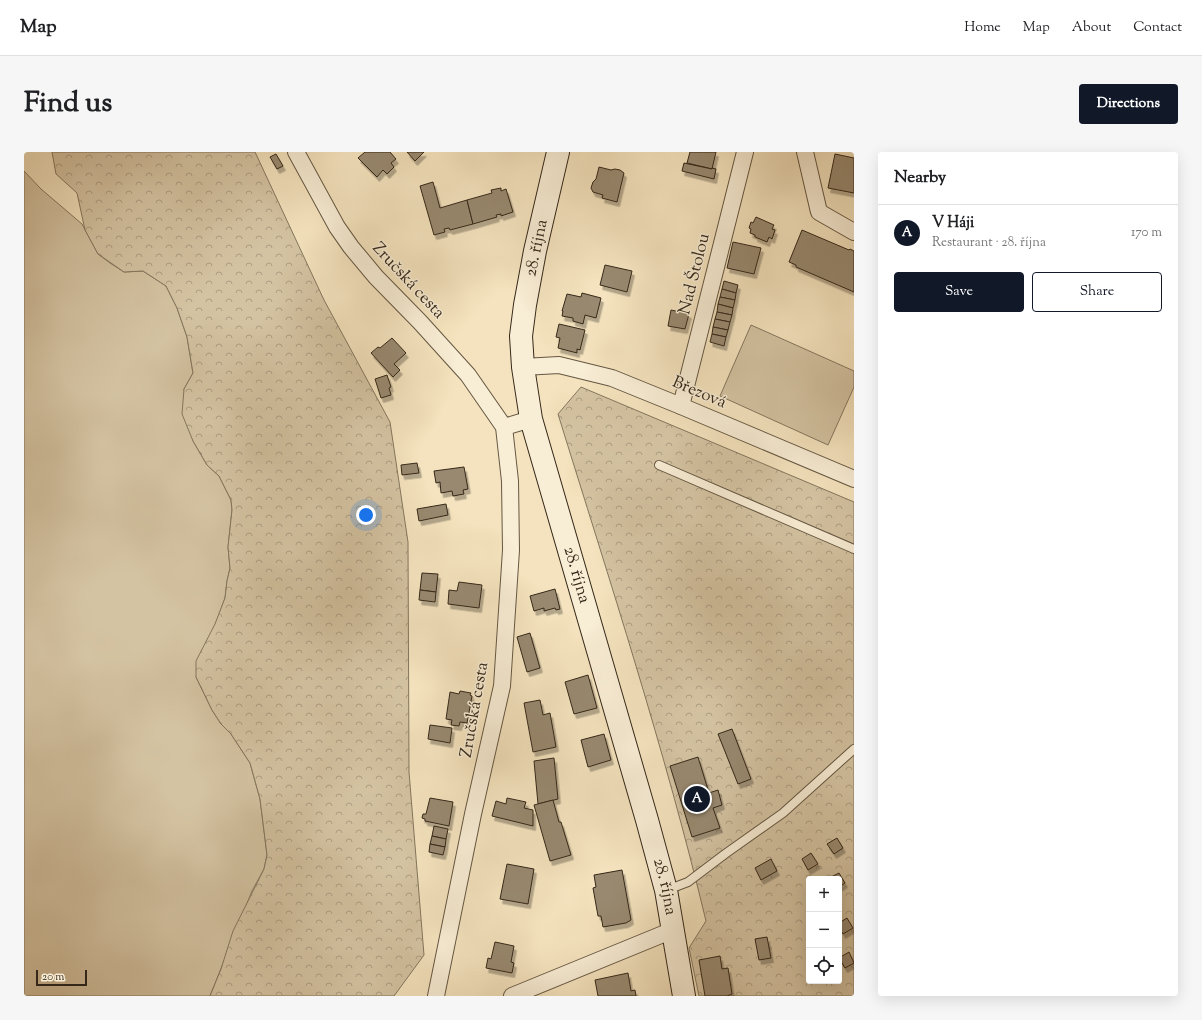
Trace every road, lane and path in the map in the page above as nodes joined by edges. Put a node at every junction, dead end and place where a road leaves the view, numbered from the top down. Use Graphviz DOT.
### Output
graph roads {
  1 [pos="296,152"];
  2 [pos="558,152"];
  3 [pos="745,152"];
  4 [pos="805,152"];
  5 [pos="854,232"];
  6 [pos="523,367"];
  7 [pos="681,406"];
  8 [pos="531,419"];
  9 [pos="504,427"];
  10 [pos="659,465"];
  11 [pos="854,479"];
  12 [pos="854,549"];
  13 [pos="854,749"];
  14 [pos="666,890"];
  15 [pos="673,930"];
  16 [pos="436,996"];
  17 [pos="512,996"];
  18 [pos="684,996"];
  1 -- 9 [label="street, Zručská cesta"];
  2 -- 6 [label="main road, 28. října"];
  3 -- 7 [label="street, Nad Štolou"];
  4 -- 5 [label="street"];
  6 -- 7 [label="street, Březová"];
  6 -- 8 [label="main road, 28. října"];
  7 -- 11 [label="street, Březová"];
  8 -- 9 [label="street"];
  8 -- 14 [label="main road, 28. října"];
  9 -- 16 [label="street, Zručská cesta"];
  10 -- 12 [label="lane"];
  13 -- 14 [label="lane"];
  14 -- 15 [label="main road, 28. října"];
  15 -- 17 [label="street"];
  15 -- 18 [label="main road, 28. října"];
}
